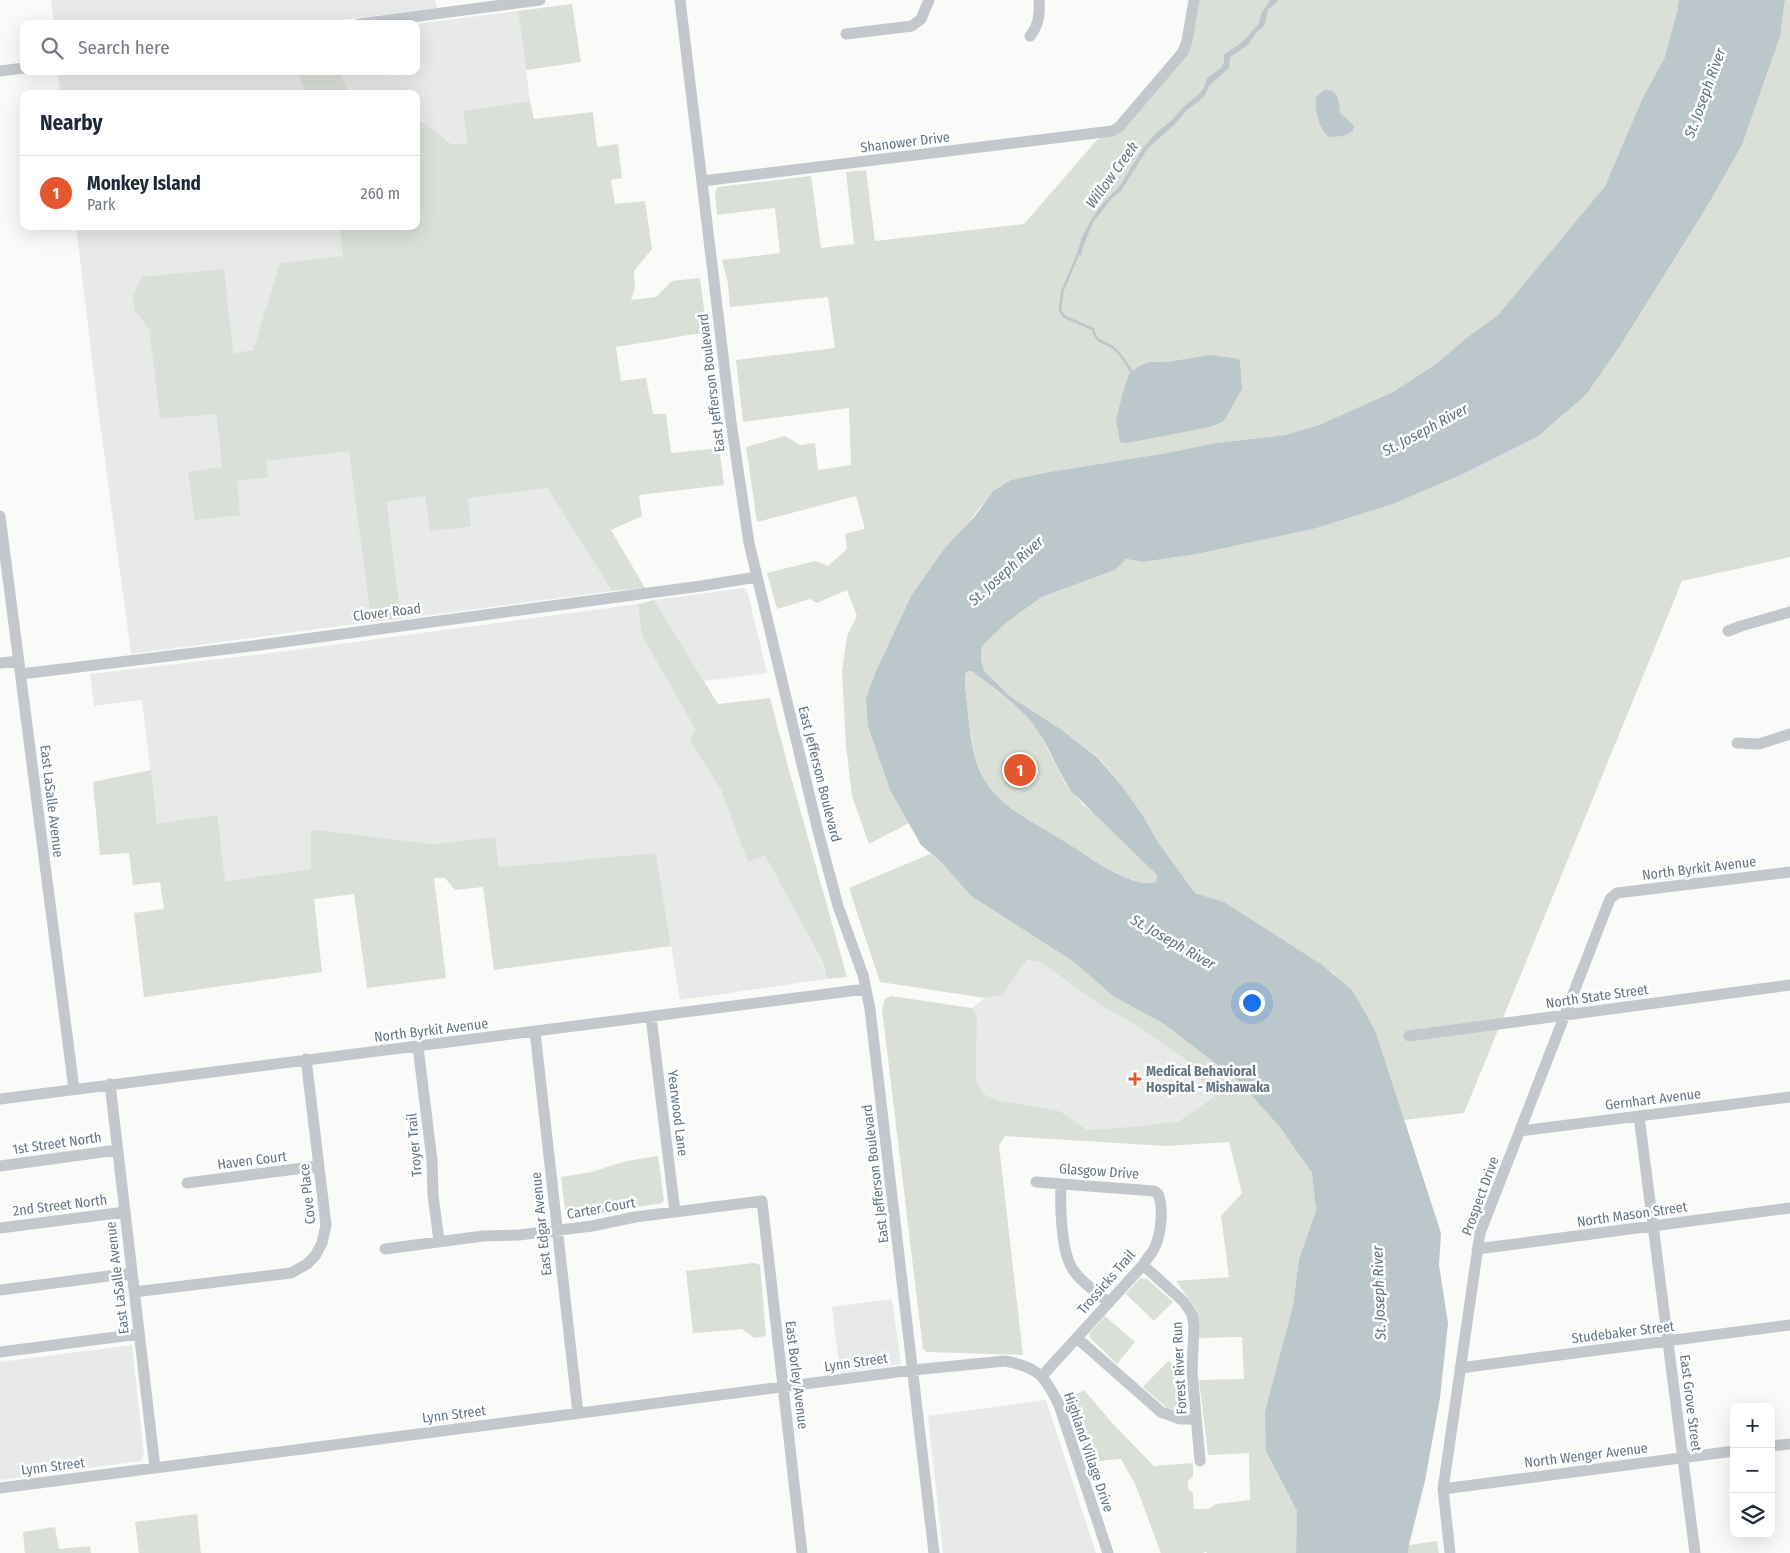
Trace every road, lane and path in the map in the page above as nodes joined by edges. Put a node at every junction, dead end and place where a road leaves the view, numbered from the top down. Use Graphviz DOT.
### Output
graph roads {
  1 [pos="540,0"];
  2 [pos="680,0"];
  3 [pos="930,0"];
  4 [pos="1039,0"];
  5 [pos="1194,0"];
  6 [pos="388,20"];
  7 [pos="846,34"];
  8 [pos="1030,36"];
  9 [pos="20,68"];
  10 [pos="0,71"];
  11 [pos="702,181"];
  12 [pos="0,516"];
  13 [pos="757,577"];
  14 [pos="1790,612"];
  15 [pos="1728,631"];
  16 [pos="19,661"];
  17 [pos="0,663"];
  18 [pos="21,674"];
  19 [pos="1790,734"];
  20 [pos="1737,743"];
  21 [pos="1790,872"];
  22 [pos="1613,896"];
  23 [pos="1790,985"];
  24 [pos="866,989"];
  25 [pos="1563,1016"];
  26 [pos="651,1017"];
  27 [pos="535,1032"];
  28 [pos="1409,1036"];
  29 [pos="418,1046"];
  30 [pos="306,1059"];
  31 [pos="110,1084"];
  32 [pos="74,1089"];
  33 [pos="1790,1096"];
  34 [pos="0,1099"];
  35 [pos="1639,1116"];
  36 [pos="1520,1131"];
  37 [pos="117,1150"];
  38 [pos="0,1166"];
  39 [pos="319,1166"];
  40 [pos="1036,1182"];
  41 [pos="188,1183"];
  42 [pos="1061,1184"];
  43 [pos="1158,1194"];
  44 [pos="762,1201"];
  45 [pos="1790,1208"];
  46 [pos="125,1212"];
  47 [pos="676,1212"];
  48 [pos="1653,1226"];
  49 [pos="0,1228"];
  50 [pos="557,1230"];
  51 [pos="438,1241"];
  52 [pos="385,1249"];
  53 [pos="1477,1249"];
  54 [pos="1142,1265"];
  55 [pos="132,1273"];
  56 [pos="0,1290"];
  57 [pos="134,1292"];
  58 [pos="1109,1303"];
  59 [pos="1790,1326"];
  60 [pos="139,1334"];
  61 [pos="1077,1338"];
  62 [pos="1668,1342"];
  63 [pos="0,1352"];
  64 [pos="1460,1368"];
  65 [pos="913,1370"];
  66 [pos="1042,1376"];
  67 [pos="782,1387"];
  68 [pos="578,1412"];
  69 [pos="1196,1419"];
  70 [pos="1790,1444"];
  71 [pos="1775,1446"];
  72 [pos="1730,1452"];
  73 [pos="1683,1458"];
  74 [pos="1200,1461"];
  75 [pos="155,1468"];
  76 [pos="0,1488"];
  77 [pos="1443,1489"];
  78 [pos="802,1553"];
  79 [pos="934,1553"];
  80 [pos="1108,1553"];
  81 [pos="1450,1553"];
  82 [pos="1695,1553"];
  1 -- 6 [label="street"];
  2 -- 11 [label="street, East Jefferson Boulevard"];
  3 -- 7 [label="street"];
  4 -- 8 [label="street"];
  5 -- 11 [label="street, Shanower Drive"];
  9 -- 10 [label="street"];
  11 -- 13 [label="street, East Jefferson Boulevard"];
  12 -- 16 [label="street, East LaSalle Avenue"];
  13 -- 18 [label="street, Clover Road"];
  13 -- 24 [label="street, East Jefferson Boulevard"];
  14 -- 15 [label="street"];
  16 -- 17 [label="street"];
  16 -- 18 [label="street, East LaSalle Avenue"];
  18 -- 32 [label="street, East LaSalle Avenue"];
  19 -- 20 [label="street"];
  21 -- 22 [label="street, North Byrkit Avenue"];
  22 -- 25 [label="street, Prospect Drive"];
  23 -- 25 [label="street, North State Street"];
  24 -- 26 [label="street, North Byrkit Avenue"];
  24 -- 65 [label="street, East Jefferson Boulevard"];
  25 -- 28 [label="street, North State Street"];
  25 -- 36 [label="street, Prospect Drive"];
  26 -- 27 [label="street, North Byrkit Avenue"];
  26 -- 47 [label="street, Yearwood Lane"];
  27 -- 29 [label="street, North Byrkit Avenue"];
  27 -- 50 [label="street, East Edgar Avenue"];
  29 -- 30 [label="street, North Byrkit Avenue"];
  29 -- 51 [label="street, Troyer Trail"];
  30 -- 31 [label="street, North Byrkit Avenue"];
  30 -- 39 [label="street, Cove Place"];
  31 -- 32 [label="street, North Byrkit Avenue"];
  31 -- 37 [label="street, East LaSalle Avenue"];
  32 -- 34 [label="street, North Byrkit Avenue"];
  33 -- 35 [label="street, Gernhart Avenue"];
  35 -- 36 [label="street, Gernhart Avenue"];
  35 -- 48 [label="street, East Grove Street"];
  36 -- 53 [label="street, Prospect Drive"];
  37 -- 38 [label="street, 1st Street North"];
  37 -- 46 [label="street, East LaSalle Avenue"];
  39 -- 41 [label="street, Haven Court"];
  39 -- 57 [label="street, Cove Place"];
  40 -- 42 [label="street, Glasgow Drive"];
  42 -- 43 [label="street, Glasgow Drive"];
  42 -- 58 [label="street"];
  43 -- 54 [label="street, Trossicks Trail"];
  44 -- 47 [label="street, Carter Court"];
  44 -- 67 [label="street, East Borley Avenue"];
  45 -- 48 [label="street, North Mason Street"];
  46 -- 49 [label="street, 2nd Street North"];
  46 -- 55 [label="street, East LaSalle Avenue"];
  47 -- 50 [label="street, Carter Court"];
  48 -- 53 [label="street, North Mason Street"];
  48 -- 62 [label="street, East Grove Street"];
  50 -- 51 [label="street, Carter Court"];
  50 -- 68 [label="street, East Edgar Avenue"];
  51 -- 52 [label="street, Carter Court"];
  53 -- 64 [label="street, Prospect Drive"];
  54 -- 58 [label="street, Trossicks Trail"];
  54 -- 69 [label="street, Forest River Run"];
  55 -- 56 [label="street"];
  55 -- 57 [label="street, East LaSalle Avenue"];
  57 -- 60 [label="street, East LaSalle Avenue"];
  58 -- 61 [label="street, Trossicks Trail"];
  59 -- 62 [label="street, Studebaker Street"];
  60 -- 63 [label="street"];
  60 -- 75 [label="street, East LaSalle Avenue"];
  61 -- 66 [label="street, Trossicks Trail"];
  61 -- 69 [label="street"];
  62 -- 64 [label="street, Studebaker Street"];
  62 -- 73 [label="street, East Grove Street"];
  64 -- 77 [label="street, Prospect Drive"];
  65 -- 66 [label="street"];
  65 -- 67 [label="street, Lynn Street"];
  65 -- 79 [label="street, East Jefferson Boulevard"];
  66 -- 80 [label="street, Highland Village Drive"];
  67 -- 68 [label="street, Lynn Street"];
  67 -- 78 [label="street, East Borley Avenue"];
  68 -- 75 [label="street, Lynn Street"];
  69 -- 74 [label="street, Forest River Run"];
  70 -- 71 [label="street"];
  72 -- 73 [label="street, North Wenger Avenue"];
  73 -- 77 [label="street, North Wenger Avenue"];
  73 -- 82 [label="street, East Grove Street"];
  75 -- 76 [label="street, Lynn Street"];
  77 -- 81 [label="street, Prospect Drive"];
}
